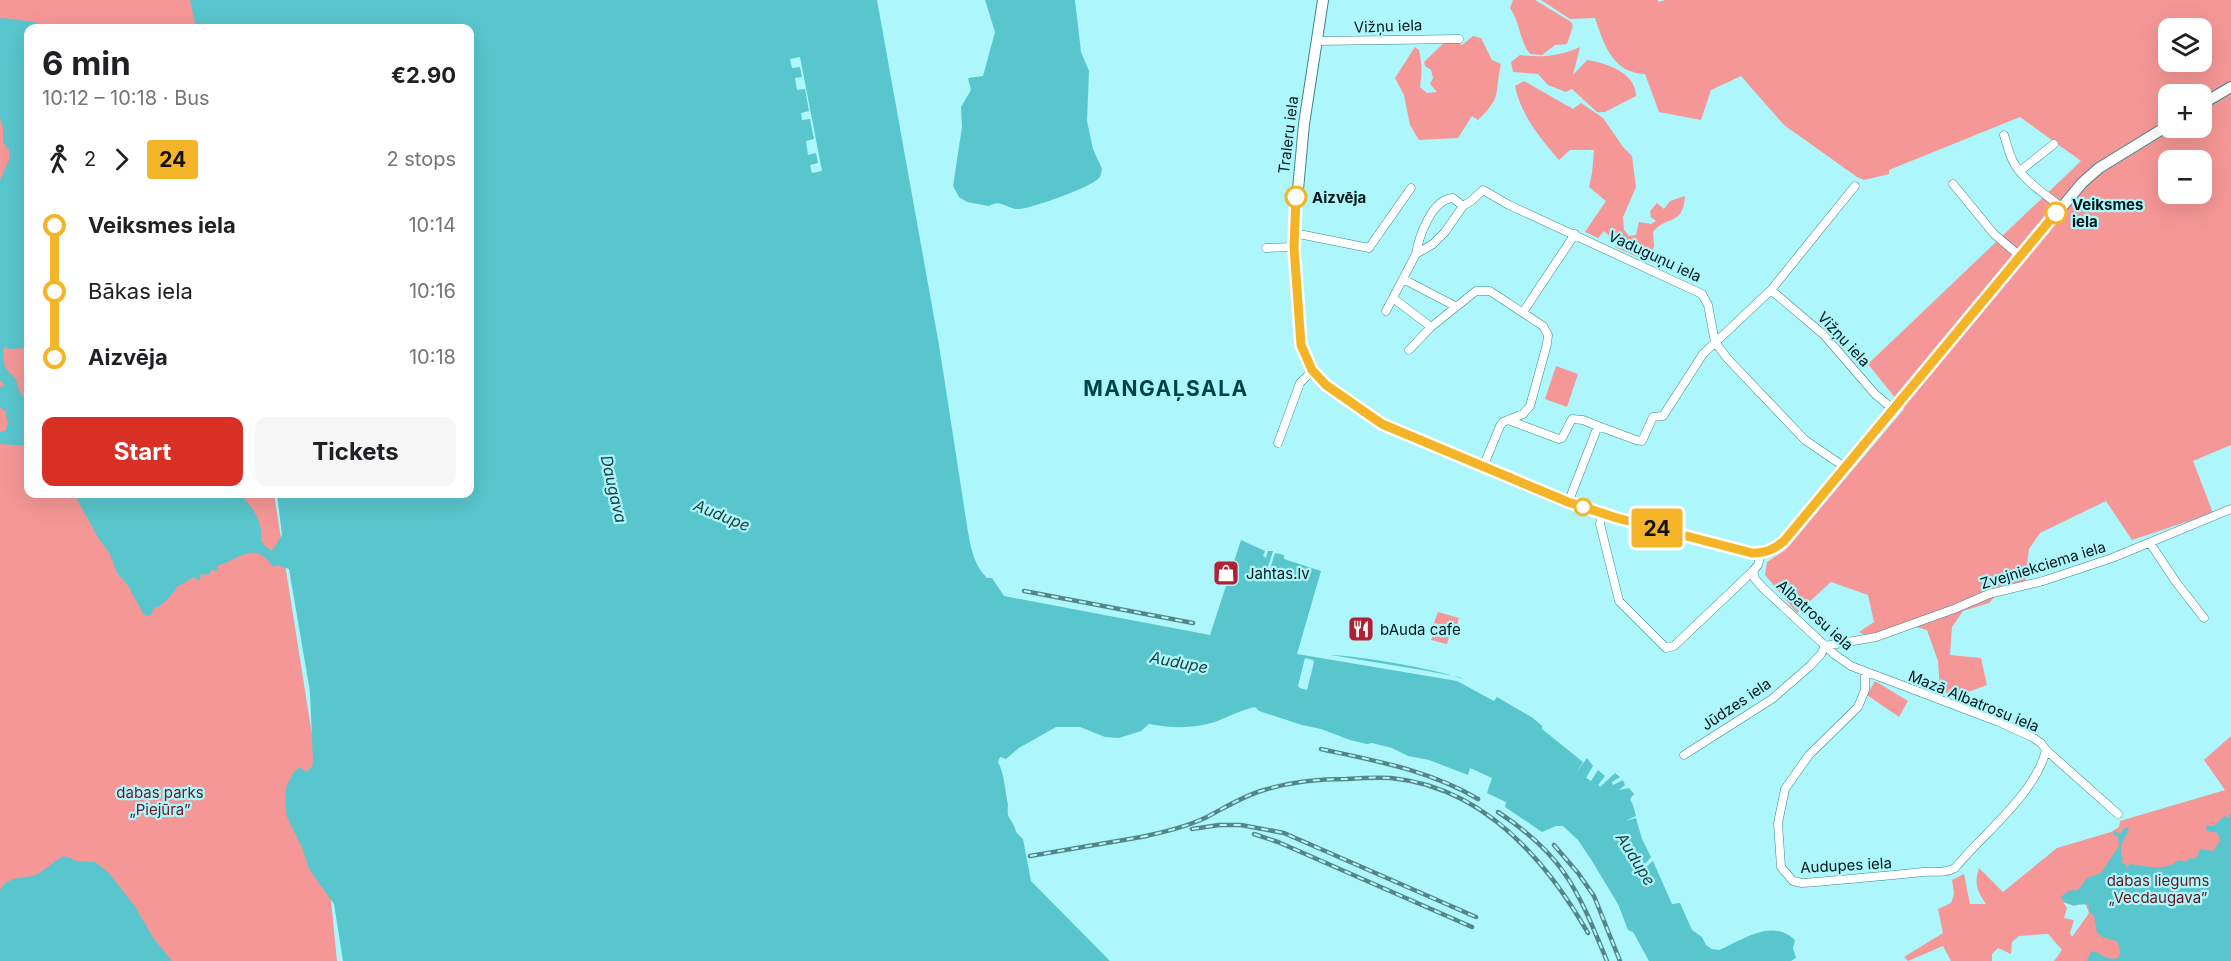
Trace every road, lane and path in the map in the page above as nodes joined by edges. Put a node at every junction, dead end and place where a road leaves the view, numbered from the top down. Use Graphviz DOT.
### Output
graph roads {
  1 [pos="1323,0"];
  2 [pos="1459,39"];
  3 [pos="1318,40"];
  4 [pos="2231,87"];
  5 [pos="2212,99"];
  6 [pos="2158,132"];
  7 [pos="2004,135"];
  8 [pos="2054,144"];
  9 [pos="2020,171"];
  10 [pos="1953,184"];
  11 [pos="1856,186"];
  12 [pos="1411,188"];
  13 [pos="1462,206"];
  14 [pos="2061,207"];
  15 [pos="1294,233"];
  16 [pos="1575,234"];
  17 [pos="1294,247"];
  18 [pos="1266,248"];
  19 [pos="1416,254"];
  20 [pos="2021,257"];
  21 [pos="1403,279"];
  22 [pos="1771,290"];
  23 [pos="1393,298"];
  24 [pos="1455,306"];
  25 [pos="1386,311"];
  26 [pos="1523,312"];
  27 [pos="1431,327"];
  28 [pos="1715,342"];
  29 [pos="1409,350"];
  30 [pos="1312,370"];
  31 [pos="1894,410"];
  32 [pos="1508,420"];
  33 [pos="1598,426"];
  34 [pos="1278,442"];
  35 [pos="1483,467"];
  36 [pos="1846,468"];
  37 [pos="1568,502"];
  38 [pos="2231,509"];
  39 [pos="1602,513"];
  40 [pos="2150,543"];
  41 [pos="1761,553"];
  42 [pos="1753,571"];
  43 [pos="2204,618"];
  44 [pos="1825,646"];
  45 [pos="1865,674"];
  46 [pos="2046,750"];
  47 [pos="1684,755"];
  48 [pos="2118,814"];
  1 -- 3 [label="main road, Traleru iela"];
  2 -- 3 [label="street, Vižņu iela"];
  3 -- 15 [label="main road, Traleru iela"];
  4 -- 5 [label="main road"];
  6 -- 14 [label="main road"];
  7 -- 9 [label="street"];
  8 -- 9 [label="street"];
  9 -- 14 [label="street"];
  10 -- 20 [label="street"];
  11 -- 22 [label="street"];
  12 -- 15 [label="street"];
  13 -- 16 [label="street, Vaduguņu iela"];
  13 -- 19 [label="street"];
  13 -- 19 [label="street"];
  14 -- 20 [label="main road"];
  15 -- 17 [label="main road, Traleru iela"];
  16 -- 26 [label="street"];
  16 -- 28 [label="street, Vaduguņu iela"];
  17 -- 18 [label="street"];
  17 -- 30 [label="main road, Traleru iela"];
  19 -- 21 [label="street"];
  20 -- 31 [label="main road"];
  21 -- 23 [label="street"];
  21 -- 24 [label="street"];
  22 -- 28 [label="street"];
  22 -- 31 [label="street, Vižņu iela"];
  23 -- 25 [label="street"];
  23 -- 27 [label="street"];
  24 -- 26 [label="street"];
  24 -- 27 [label="street"];
  26 -- 32 [label="street"];
  27 -- 29 [label="street"];
  28 -- 33 [label="street"];
  28 -- 36 [label="street, Vaduguņu iela"];
  30 -- 34 [label="street"];
  30 -- 35 [label="main road"];
  31 -- 36 [label="main road"];
  32 -- 33 [label="street"];
  32 -- 35 [label="street"];
  33 -- 37 [label="street"];
  35 -- 37 [label="main road"];
  36 -- 41 [label="main road"];
  37 -- 39 [label="main road"];
  38 -- 40 [label="street, Zvejniekciema iela"];
  39 -- 41 [label="main road"];
  39 -- 42 [label="street"];
  40 -- 43 [label="street"];
  40 -- 44 [label="street, Zvejniekciema iela"];
  41 -- 42 [label="street"];
  42 -- 44 [label="street, Albatrosu iela"];
  44 -- 45 [label="street, Albatrosu iela"];
  44 -- 47 [label="street, Jūdzes iela"];
  45 -- 46 [label="street, Mazā Albatrosu iela"];
  45 -- 46 [label="street, Audupes iela"];
  46 -- 48 [label="street, Mazā Albatrosu iela"];
}
